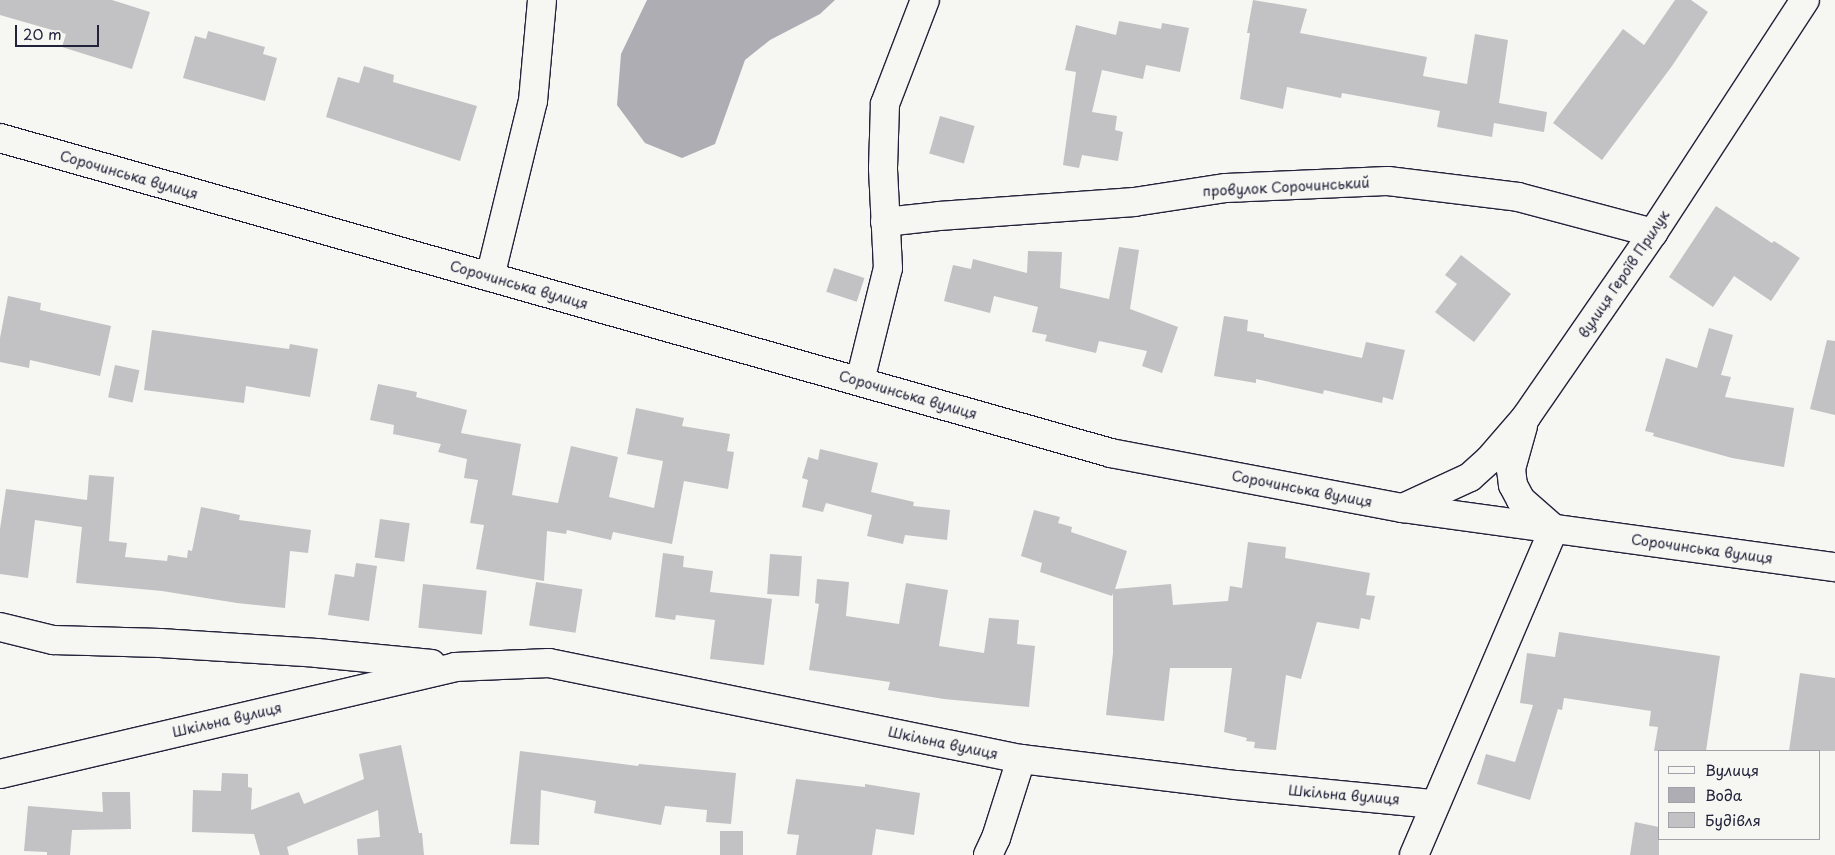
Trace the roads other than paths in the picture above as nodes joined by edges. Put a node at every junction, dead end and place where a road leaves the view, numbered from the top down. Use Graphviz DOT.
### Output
graph roads {
  1 [pos="542,0"];
  2 [pos="925,0"];
  3 [pos="1805,0"];
  4 [pos="0,138"];
  5 [pos="885,222"];
  6 [pos="1654,233"];
  7 [pos="490,277"];
  8 [pos="860,381"];
  9 [pos="1526,417"];
  10 [pos="1403,508"];
  11 [pos="1554,529"];
  12 [pos="1835,567"];
  13 [pos="0,627"];
  14 [pos="455,667"];
  15 [pos="1021,759"];
  16 [pos="0,774"];
  17 [pos="1434,804"];
  18 [pos="988,855"];
  19 [pos="1414,855"];
  1 -- 7 [label="street"];
  2 -- 5 [label="street"];
  3 -- 6 [label="street, вулиця Героїв Прилук"];
  4 -- 7 [label="street, Сорочинська вулиця"];
  5 -- 6 [label="street, провулок Сорочинський"];
  5 -- 8 [label="street"];
  6 -- 9 [label="street, вулиця Героїв Прилук"];
  7 -- 8 [label="street, Сорочинська вулиця"];
  8 -- 10 [label="street, Сорочинська вулиця"];
  9 -- 10 [label="street, вулиця Героїв Прилук"];
  9 -- 11 [label="street"];
  10 -- 11 [label="street, Сорочинська вулиця"];
  11 -- 12 [label="street, Сорочинська вулиця"];
  11 -- 17 [label="street"];
  13 -- 14 [label="street, Шкільна вулиця"];
  14 -- 15 [label="street, Шкільна вулиця"];
  14 -- 16 [label="street, Шкільна вулиця"];
  15 -- 17 [label="street, Шкільна вулиця"];
  15 -- 18 [label="street"];
  17 -- 19 [label="street"];
}
